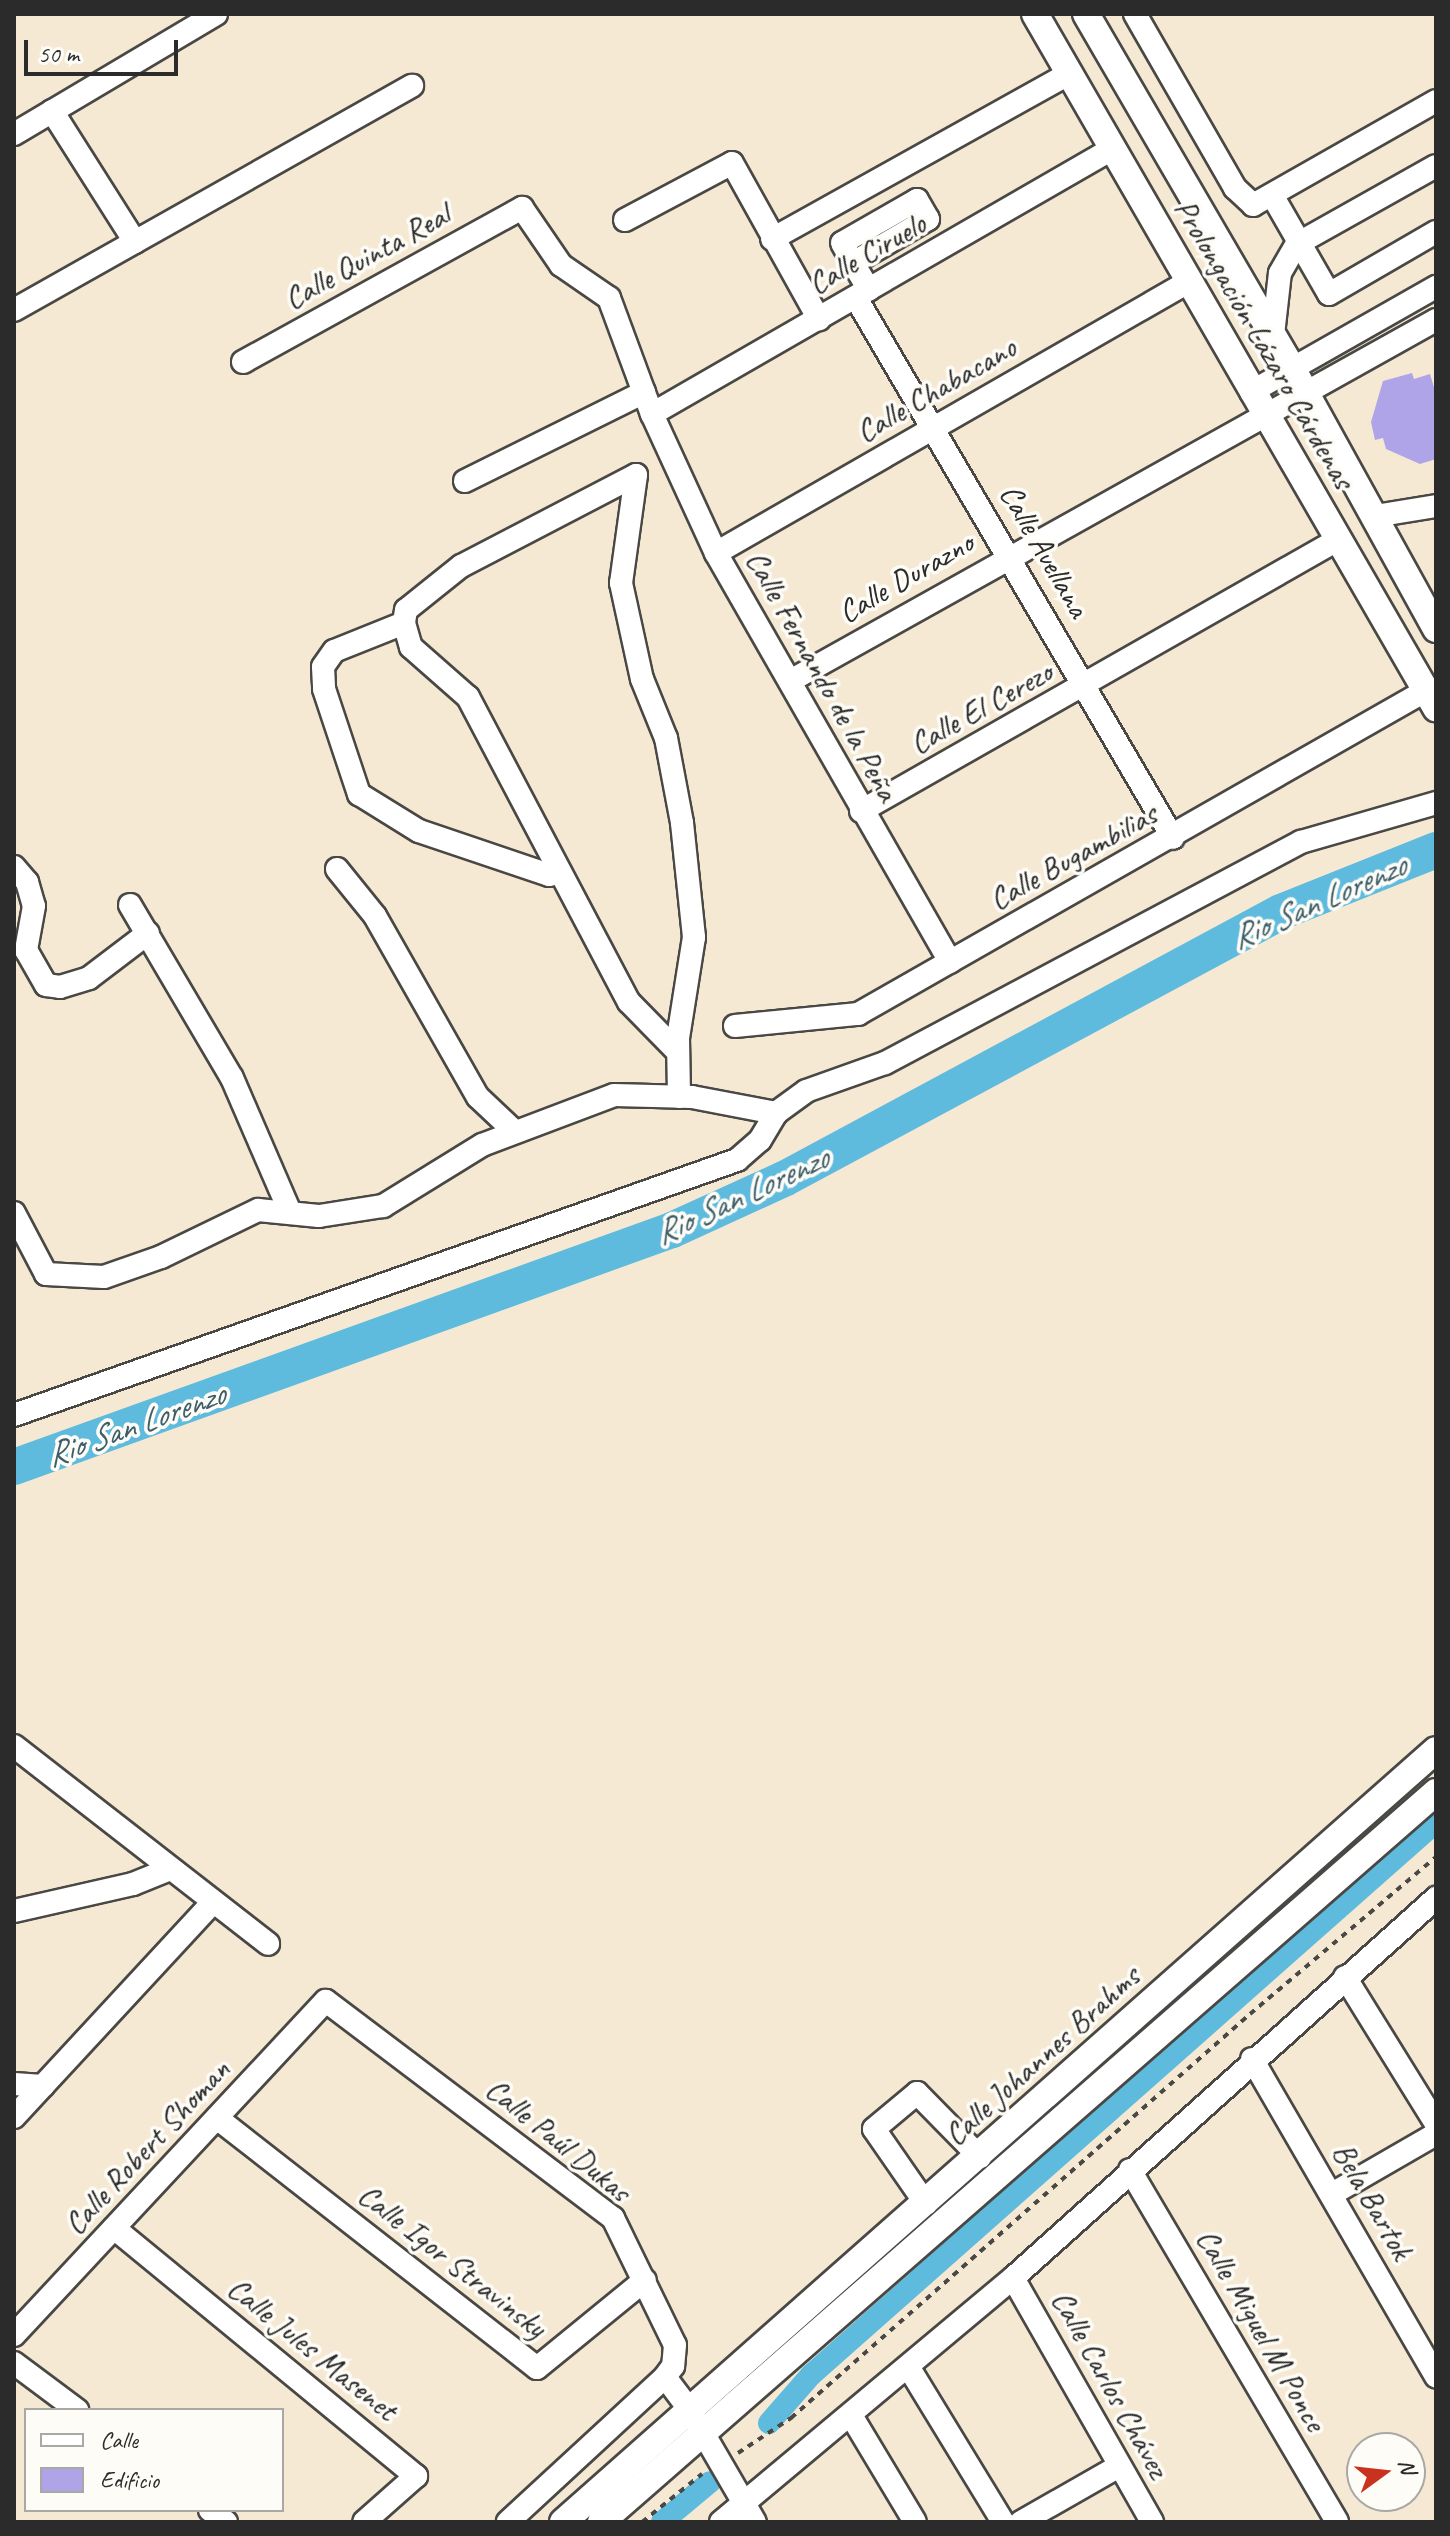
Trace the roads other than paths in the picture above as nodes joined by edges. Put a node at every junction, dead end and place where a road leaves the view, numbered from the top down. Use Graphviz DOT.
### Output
graph roads {
  1 [pos="1035,14"];
  2 [pos="1086,14"];
  3 [pos="1135,14"];
  4 [pos="209,16"];
  5 [pos="1069,74"];
  6 [pos="412,86"];
  7 [pos="1436,101"];
  8 [pos="52,111"];
  9 [pos="14,134"];
  10 [pos="1112,149"];
  11 [pos="1436,166"];
  12 [pos="1272,195"];
  13 [pos="522,208"];
  14 [pos="625,220"];
  15 [pos="1436,232"];
  16 [pos="772,239"];
  17 [pos="135,242"];
  18 [pos="1297,244"];
  19 [pos="853,263"];
  20 [pos="1188,282"];
  21 [pos="1436,287"];
  22 [pos="863,294"];
  23 [pos="14,310"];
  24 [pos="819,319"];
  25 [pos="1436,320"];
  26 [pos="1273,335"];
  27 [pos="243,362"];
  28 [pos="1292,368"];
  29 [pos="644,392"];
  30 [pos="1251,392"];
  31 [pos="1306,393"];
  32 [pos="652,414"];
  33 [pos="1264,417"];
  34 [pos="936,427"];
  35 [pos="465,481"];
  36 [pos="1436,506"];
  37 [pos="1436,519"];
  38 [pos="1378,522"];
  39 [pos="1339,539"];
  40 [pos="716,553"];
  41 [pos="1010,555"];
  42 [pos="404,623"];
  43 [pos="1436,629"];
  44 [pos="790,681"];
  45 [pos="1086,687"];
  46 [pos="1430,699"];
  47 [pos="1436,803"];
  48 [pos="861,811"];
  49 [pos="1173,838"];
  50 [pos="14,867"];
  51 [pos="337,869"];
  52 [pos="558,873"];
  53 [pos="130,905"];
  54 [pos="148,933"];
  55 [pos="20,953"];
  56 [pos="950,962"];
  57 [pos="735,1026"];
  58 [pos="678,1052"];
  59 [pos="679,1097"];
  60 [pos="776,1113"];
  61 [pos="514,1131"];
  62 [pos="289,1210"];
  63 [pos="14,1213"];
  64 [pos="14,1415"];
  65 [pos="14,1746"];
  66 [pos="1436,1750"];
  67 [pos="1436,1792"];
  68 [pos="170,1869"];
  69 [pos="1436,1898"];
  70 [pos="213,1902"];
  71 [pos="14,1911"];
  72 [pos="268,1944"];
  73 [pos="1345,1977"];
  74 [pos="326,2001"];
  75 [pos="1252,2059"];
  76 [pos="14,2084"];
  77 [pos="43,2086"];
  78 [pos="14,2117"];
  79 [pos="217,2118"];
  80 [pos="1436,2124"];
  81 [pos="1436,2134"];
  82 [pos="980,2157"];
  83 [pos="1130,2170"];
  84 [pos="1332,2194"];
  85 [pos="926,2204"];
  86 [pos="114,2228"];
  87 [pos="1013,2278"];
  88 [pos="645,2280"];
  89 [pos="14,2335"];
  90 [pos="14,2363"];
  91 [pos="909,2368"];
  92 [pos="1436,2376"];
  93 [pos="665,2377"];
  94 [pos="688,2407"];
  95 [pos="74,2408"];
  96 [pos="852,2417"];
  97 [pos="703,2431"];
  98 [pos="1119,2466"];
  99 [pos="742,2503"];
  100 [pos="364,2522"];
  101 [pos="508,2522"];
  102 [pos="563,2522"];
  103 [pos="601,2522"];
  104 [pos="721,2522"];
  105 [pos="755,2522"];
  106 [pos="915,2522"];
  107 [pos="1003,2522"];
  108 [pos="1021,2522"];
  109 [pos="1152,2522"];
  110 [pos="1337,2522"];
  1 -- 5 [label="main road, Prolongación Lázaro Cárdenas"];
  2 -- 26 [label="main road, Prolongación Lázaro Cárdenas"];
  3 -- 12 [label="street"];
  4 -- 8 [label="street"];
  5 -- 10 [label="main road, Prolongación Lázaro Cárdenas"];
  5 -- 16 [label="street"];
  6 -- 17 [label="street"];
  7 -- 12 [label="street"];
  8 -- 9 [label="street"];
  8 -- 17 [label="street"];
  10 -- 20 [label="main road, Prolongación Lázaro Cárdenas"];
  10 -- 22 [label="street, Calle Ciruelo"];
  11 -- 18 [label="street"];
  12 -- 18 [label="street"];
  13 -- 27 [label="street, Calle Quinta Real"];
  13 -- 29 [label="street, Calle Fernando de la Peña"];
  14 -- 16 [label="street"];
  15 -- 18 [label="street"];
  16 -- 24 [label="street"];
  17 -- 23 [label="street"];
  18 -- 26 [label="street"];
  19 -- 22 [label="street, Calle Avellana"];
  20 -- 30 [label="main road, Prolongación Lázaro Cárdenas"];
  20 -- 34 [label="street, Calle Chabacano"];
  21 -- 28 [label="street"];
  22 -- 24 [label="street, Calle Ciruelo"];
  22 -- 34 [label="street, Calle Avellana"];
  24 -- 32 [label="street, Calle Ciruelo"];
  25 -- 31 [label="street, Calle Durazno"];
  26 -- 28 [label="main road, Prolongación Lázaro Cárdenas"];
  28 -- 30 [label="street"];
  28 -- 31 [label="main road, Prolongación Lázaro Cárdenas"];
  29 -- 32 [label="street, Calle Fernando de la Peña"];
  29 -- 35 [label="street"];
  30 -- 33 [label="main road, Prolongación Lázaro Cárdenas"];
  31 -- 33 [label="street, Calle Durazno"];
  31 -- 38 [label="main road, Prolongación Lázaro Cárdenas"];
  32 -- 40 [label="street, Calle Fernando de la Peña"];
  33 -- 39 [label="main road, Prolongación Lázaro Cárdenas"];
  33 -- 41 [label="street, Calle Durazno"];
  34 -- 40 [label="street, Calle Chabacano"];
  34 -- 41 [label="street, Calle Avellana"];
  36 -- 38 [label="street"];
  37 -- 38 [label="street"];
  38 -- 43 [label="main road, Prolongación Lázaro Cárdenas"];
  39 -- 45 [label="street, Calle El Cerezo"];
  39 -- 46 [label="main road, Prolongación Lázaro Cárdenas"];
  40 -- 44 [label="street, Calle Fernando de la Peña"];
  41 -- 44 [label="street, Calle Durazno"];
  41 -- 45 [label="street, Calle Avellana"];
  42 -- 52 [label="street"];
  42 -- 52 [label="street"];
  42 -- 58 [label="street"];
  44 -- 48 [label="street, Calle Fernando de la Peña"];
  45 -- 48 [label="street, Calle El Cerezo"];
  45 -- 49 [label="street, Calle Avellana"];
  46 -- 49 [label="street, Calle Bugambilias"];
  47 -- 60 [label="street"];
  48 -- 56 [label="street, Calle Fernando de la Peña"];
  49 -- 56 [label="street, Calle Bugambilias"];
  50 -- 55 [label="street"];
  51 -- 61 [label="street"];
  52 -- 58 [label="street"];
  53 -- 54 [label="street"];
  54 -- 55 [label="street"];
  54 -- 62 [label="street"];
  56 -- 57 [label="street, Calle Bugambilias"];
  58 -- 59 [label="street"];
  59 -- 60 [label="street"];
  59 -- 61 [label="street"];
  60 -- 64 [label="street"];
  61 -- 62 [label="street"];
  62 -- 63 [label="street"];
  65 -- 68 [label="street"];
  66 -- 82 [label="main road, Calle Johannes Brahms"];
  67 -- 97 [label="main road, Calle Johannes Brahms"];
  68 -- 70 [label="street"];
  68 -- 71 [label="street"];
  69 -- 73 [label="street"];
  70 -- 72 [label="street"];
  70 -- 77 [label="street"];
  73 -- 75 [label="street"];
  73 -- 80 [label="street"];
  74 -- 79 [label="street, Calle Robert Shoman"];
  74 -- 88 [label="street, Calle Paúl Dukas"];
  75 -- 83 [label="street"];
  75 -- 84 [label="street, Bela Bartok"];
  76 -- 77 [label="street"];
  77 -- 78 [label="street"];
  79 -- 86 [label="street, Calle Robert Shoman"];
  79 -- 88 [label="street, Calle Igor Stravinsky"];
  81 -- 84 [label="street"];
  82 -- 85 [label="main road, Calle Johannes Brahms"];
  82 -- 85 [label="street"];
  83 -- 87 [label="street"];
  83 -- 110 [label="street, Calle Miguel M Ponce"];
  84 -- 92 [label="street, Bela Bartok"];
  85 -- 94 [label="main road, Calle Johannes Brahms"];
  86 -- 89 [label="street, Calle Robert Shoman"];
  86 -- 100 [label="street, Calle Jules Masenet"];
  87 -- 91 [label="street"];
  87 -- 98 [label="street, Calle Carlos Chávez"];
  88 -- 93 [label="street, Calle Paúl Dukas"];
  90 -- 95 [label="street"];
  91 -- 96 [label="street"];
  91 -- 107 [label="street"];
  93 -- 94 [label="street"];
  93 -- 101 [label="street"];
  94 -- 97 [label="street"];
  94 -- 102 [label="main road, Calle Johannes Brahms"];
  96 -- 99 [label="street"];
  96 -- 106 [label="street"];
  97 -- 99 [label="street"];
  97 -- 103 [label="main road, Calle Johannes Brahms"];
  98 -- 108 [label="street"];
  98 -- 109 [label="street, Calle Carlos Chávez"];
  99 -- 104 [label="street"];
  99 -- 105 [label="street"];
}
